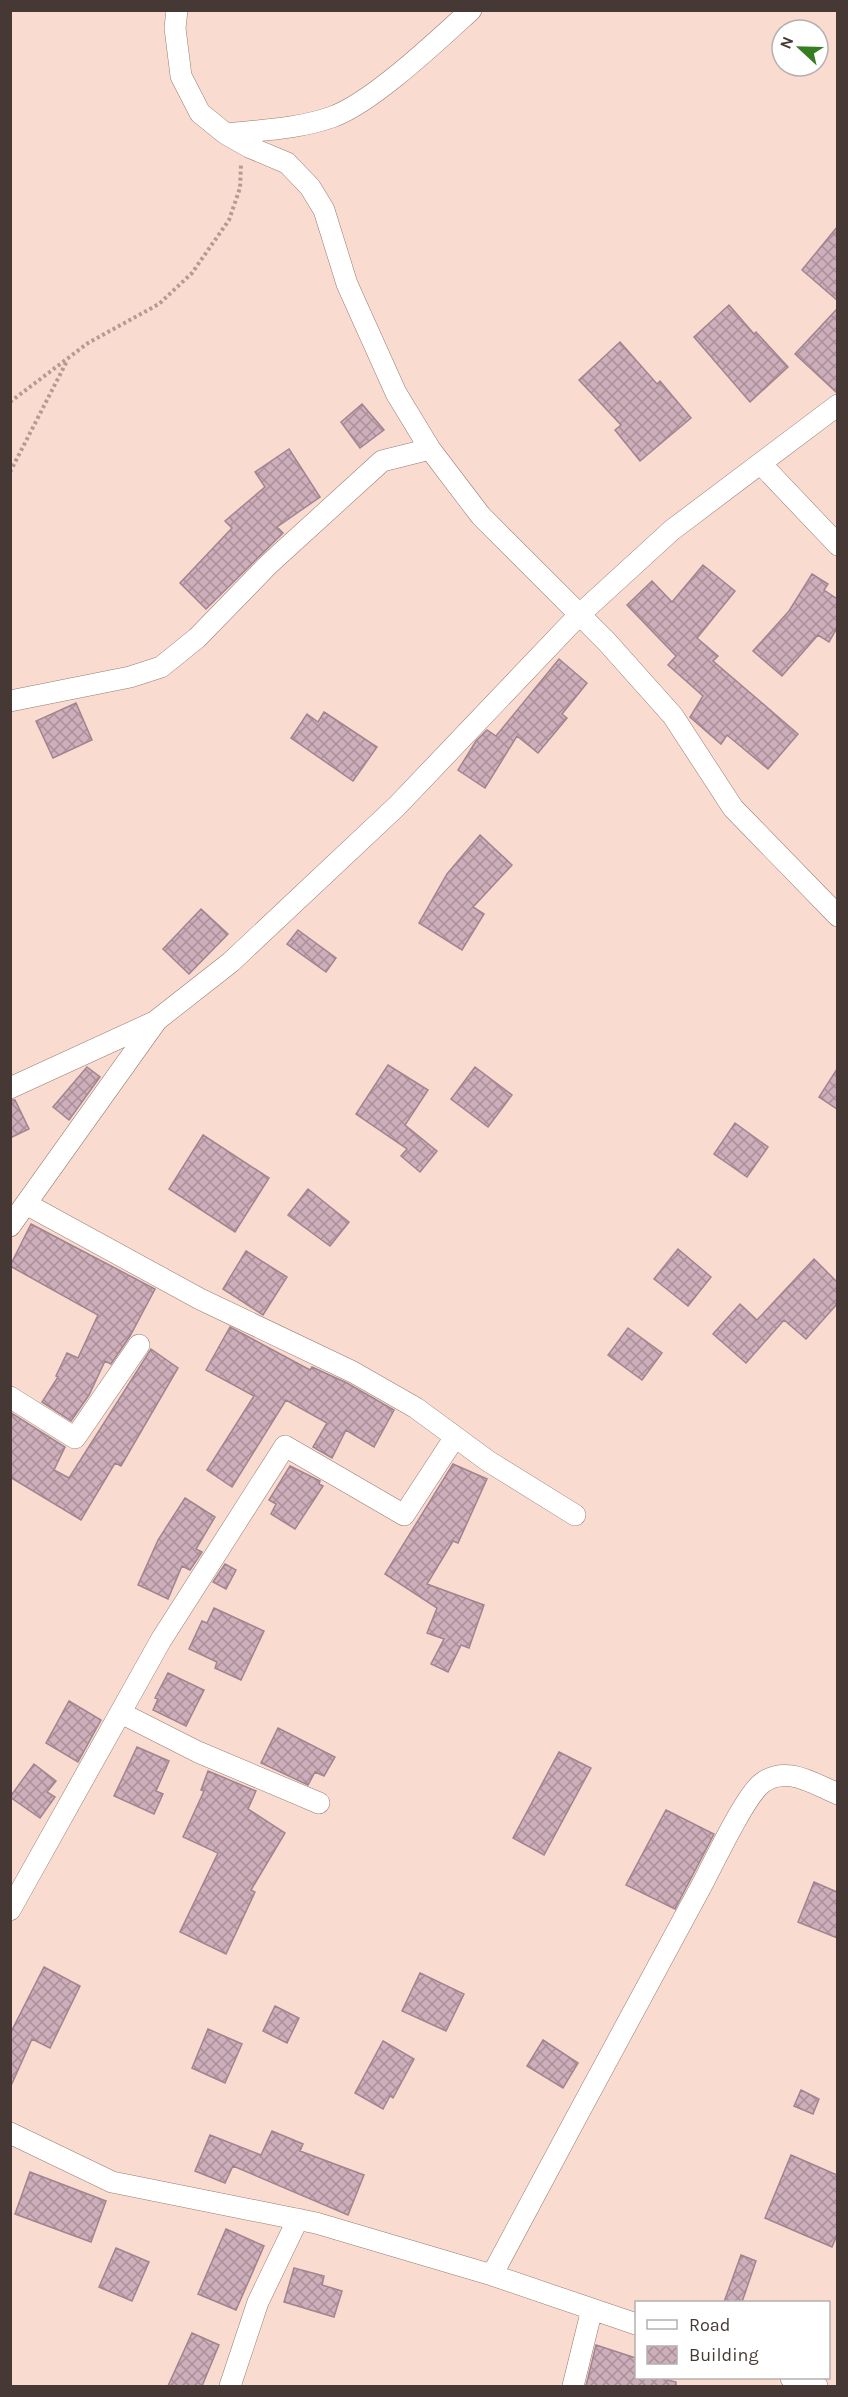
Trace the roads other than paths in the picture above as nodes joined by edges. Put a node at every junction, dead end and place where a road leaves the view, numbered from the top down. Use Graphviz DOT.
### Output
graph roads {
  1 [pos="177,10"];
  2 [pos="471,10"];
  3 [pos="226,134"];
  4 [pos="837,405"];
  5 [pos="430,449"];
  6 [pos="761,464"];
  7 [pos="837,545"];
  8 [pos="579,615"];
  9 [pos="10,701"];
  10 [pos="837,916"];
  11 [pos="157,1020"];
  12 [pos="10,1088"];
  13 [pos="28,1204"];
  14 [pos="10,1226"];
  15 [pos="139,1345"];
  16 [pos="10,1397"];
  17 [pos="455,1437"];
  18 [pos="575,1515"];
  19 [pos="121,1713"];
  20 [pos="837,1794"];
  21 [pos="319,1803"];
  22 [pos="10,1910"];
  23 [pos="10,2133"];
  24 [pos="298,2219"];
  25 [pos="492,2275"];
  26 [pos="592,2309"];
  27 [pos="635,2324"];
  28 [pos="794,2379"];
  29 [pos="230,2386"];
  30 [pos="573,2386"];
  31 [pos="817,2386"];
  1 -- 3 [label="street"];
  2 -- 3 [label="street"];
  3 -- 5 [label="street"];
  4 -- 6 [label="street"];
  5 -- 8 [label="street"];
  5 -- 9 [label="street"];
  6 -- 7 [label="street"];
  6 -- 8 [label="street"];
  8 -- 10 [label="street"];
  8 -- 11 [label="street"];
  11 -- 12 [label="street"];
  11 -- 13 [label="street"];
  13 -- 14 [label="street"];
  13 -- 17 [label="street"];
  15 -- 16 [label="street"];
  17 -- 18 [label="street"];
  17 -- 19 [label="street"];
  19 -- 21 [label="street"];
  19 -- 22 [label="street"];
  20 -- 25 [label="street"];
  23 -- 24 [label="street"];
  24 -- 25 [label="street"];
  24 -- 29 [label="street"];
  25 -- 26 [label="street"];
  26 -- 27 [label="street"];
  26 -- 30 [label="street"];
  28 -- 31 [label="street"];
}
